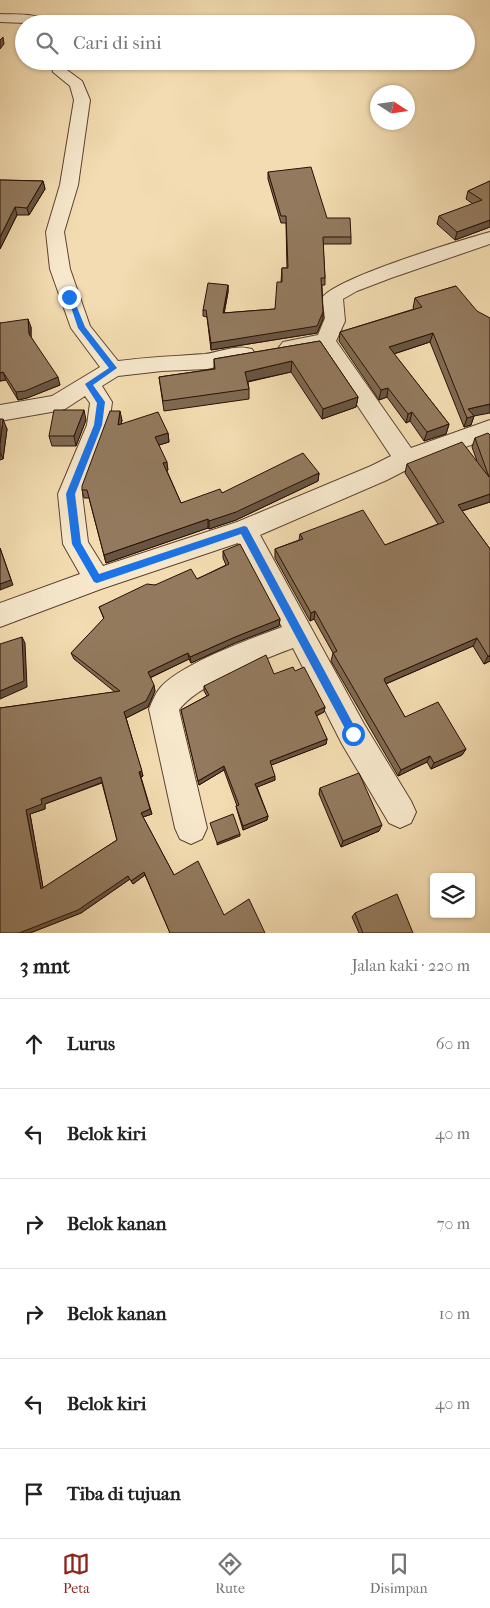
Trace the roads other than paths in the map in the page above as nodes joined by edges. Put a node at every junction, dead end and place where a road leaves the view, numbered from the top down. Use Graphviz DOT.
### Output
graph roads {
  1 [pos="0,18"];
  2 [pos="15,19"];
  3 [pos="60,70"];
  4 [pos="490,238"];
  5 [pos="325,340"];
  6 [pos="113,368"];
  7 [pos="88,384"];
  8 [pos="0,413"];
  9 [pos="490,428"];
  10 [pos="406,459"];
  11 [pos="244,530"];
  12 [pos="97,579"];
  13 [pos="0,614"];
  14 [pos="300,633"];
  15 [pos="400,812"];
  16 [pos="191,828"];
  1 -- 2 [label="street"];
  3 -- 6 [label="street"];
  4 -- 5 [label="street"];
  5 -- 6 [label="street"];
  5 -- 10 [label="street"];
  6 -- 7 [label="street"];
  7 -- 8 [label="street"];
  7 -- 12 [label="street"];
  9 -- 10 [label="street"];
  10 -- 11 [label="street"];
  11 -- 12 [label="street"];
  11 -- 14 [label="street"];
  12 -- 13 [label="street"];
  14 -- 15 [label="street"];
  14 -- 16 [label="street"];
}
